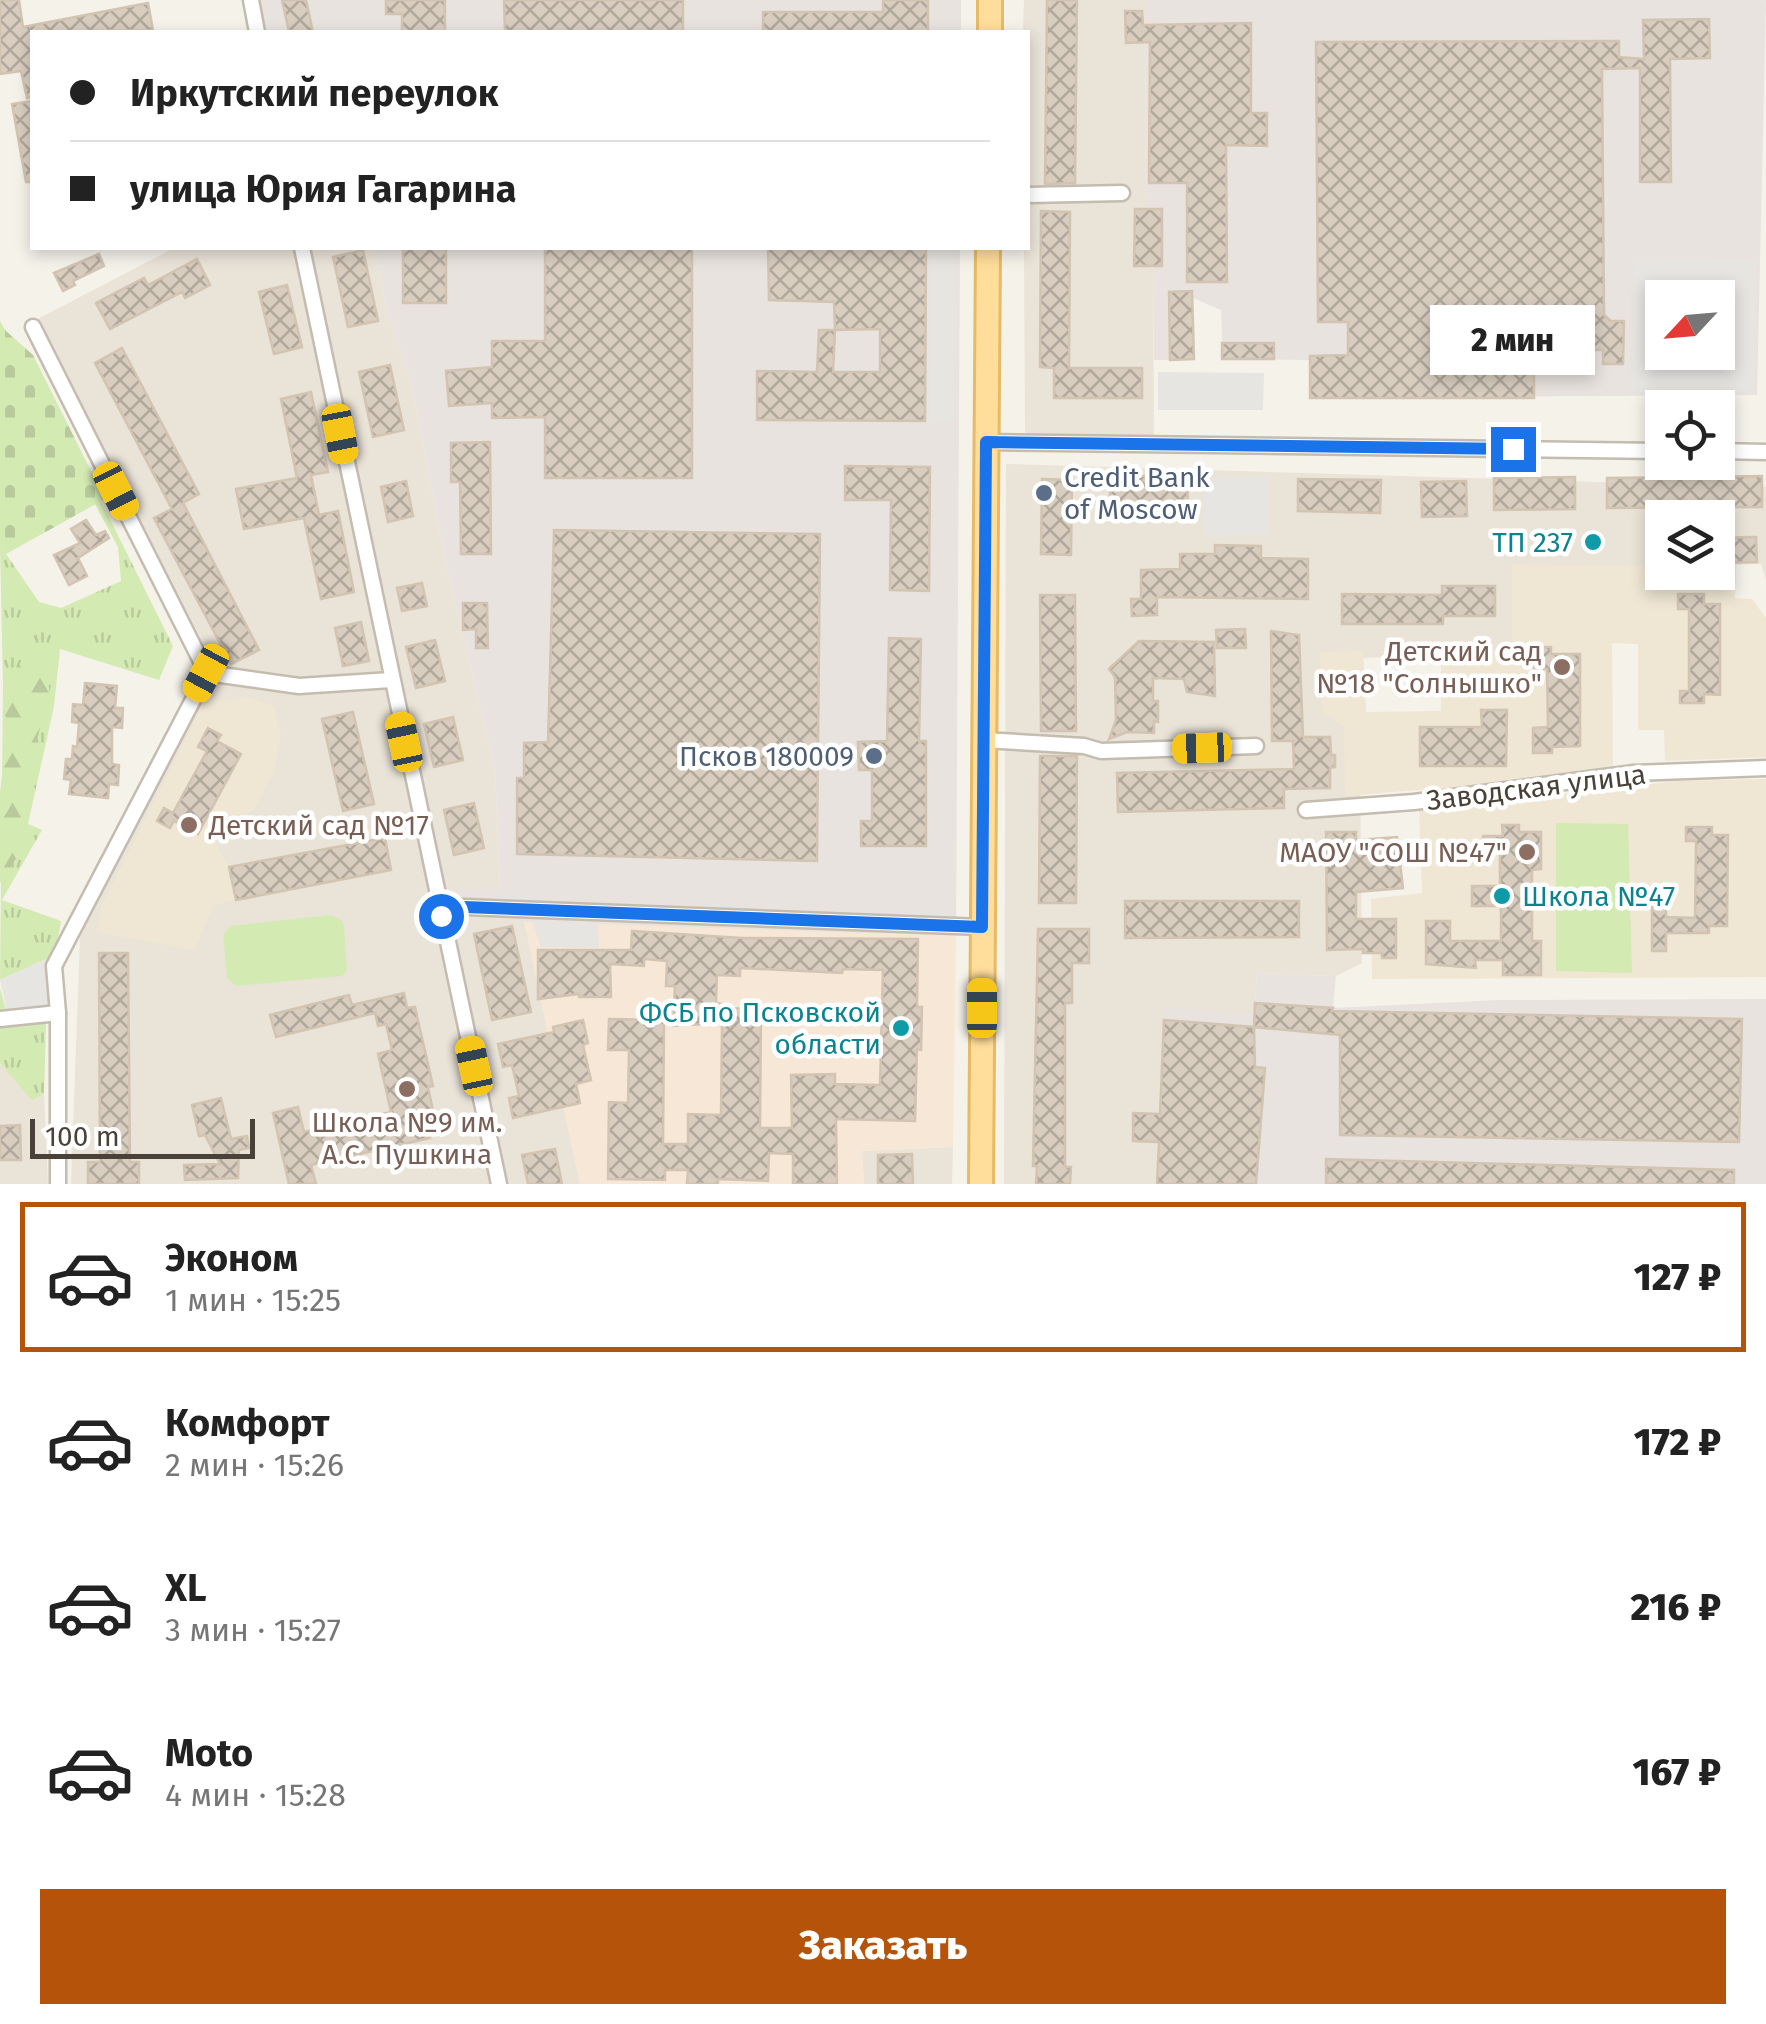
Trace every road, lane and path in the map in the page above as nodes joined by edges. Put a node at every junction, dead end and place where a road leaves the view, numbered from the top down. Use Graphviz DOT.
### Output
graph roads {
  1 [pos="251,0"];
  2 [pos="990,0"];
  3 [pos="258,30"];
  4 [pos="990,30"];
  5 [pos="1122,193"];
  6 [pos="1030,195"];
  7 [pos="302,250"];
  8 [pos="988,250"];
  9 [pos="33,328"];
  10 [pos="986,442"];
  11 [pos="1645,451"];
  12 [pos="1735,451"];
  13 [pos="1766,452"];
  14 [pos="206,673"];
  15 [pos="391,680"];
  16 [pos="983,740"];
  17 [pos="1256,746"];
  18 [pos="1766,768"];
  19 [pos="1306,810"];
  20 [pos="438,906"];
  21 [pos="982,927"];
  22 [pos="58,1012"];
  23 [pos="0,1019"];
  24 [pos="58,1184"];
  25 [pos="499,1184"];
  26 [pos="981,1184"];
  1 -- 3 [label="street"];
  2 -- 4 [label="main road"];
  5 -- 6 [label="street"];
  7 -- 15 [label="street"];
  8 -- 10 [label="main road"];
  9 -- 14 [label="street"];
  10 -- 11 [label="street"];
  10 -- 16 [label="main road"];
  12 -- 13 [label="street"];
  14 -- 15 [label="street"];
  14 -- 22 [label="street"];
  15 -- 20 [label="street"];
  16 -- 17 [label="street"];
  16 -- 21 [label="main road"];
  18 -- 19 [label="street, Заводская улица"];
  20 -- 21 [label="street"];
  20 -- 25 [label="street"];
  21 -- 26 [label="main road"];
  22 -- 23 [label="street"];
  22 -- 24 [label="street"];
}
